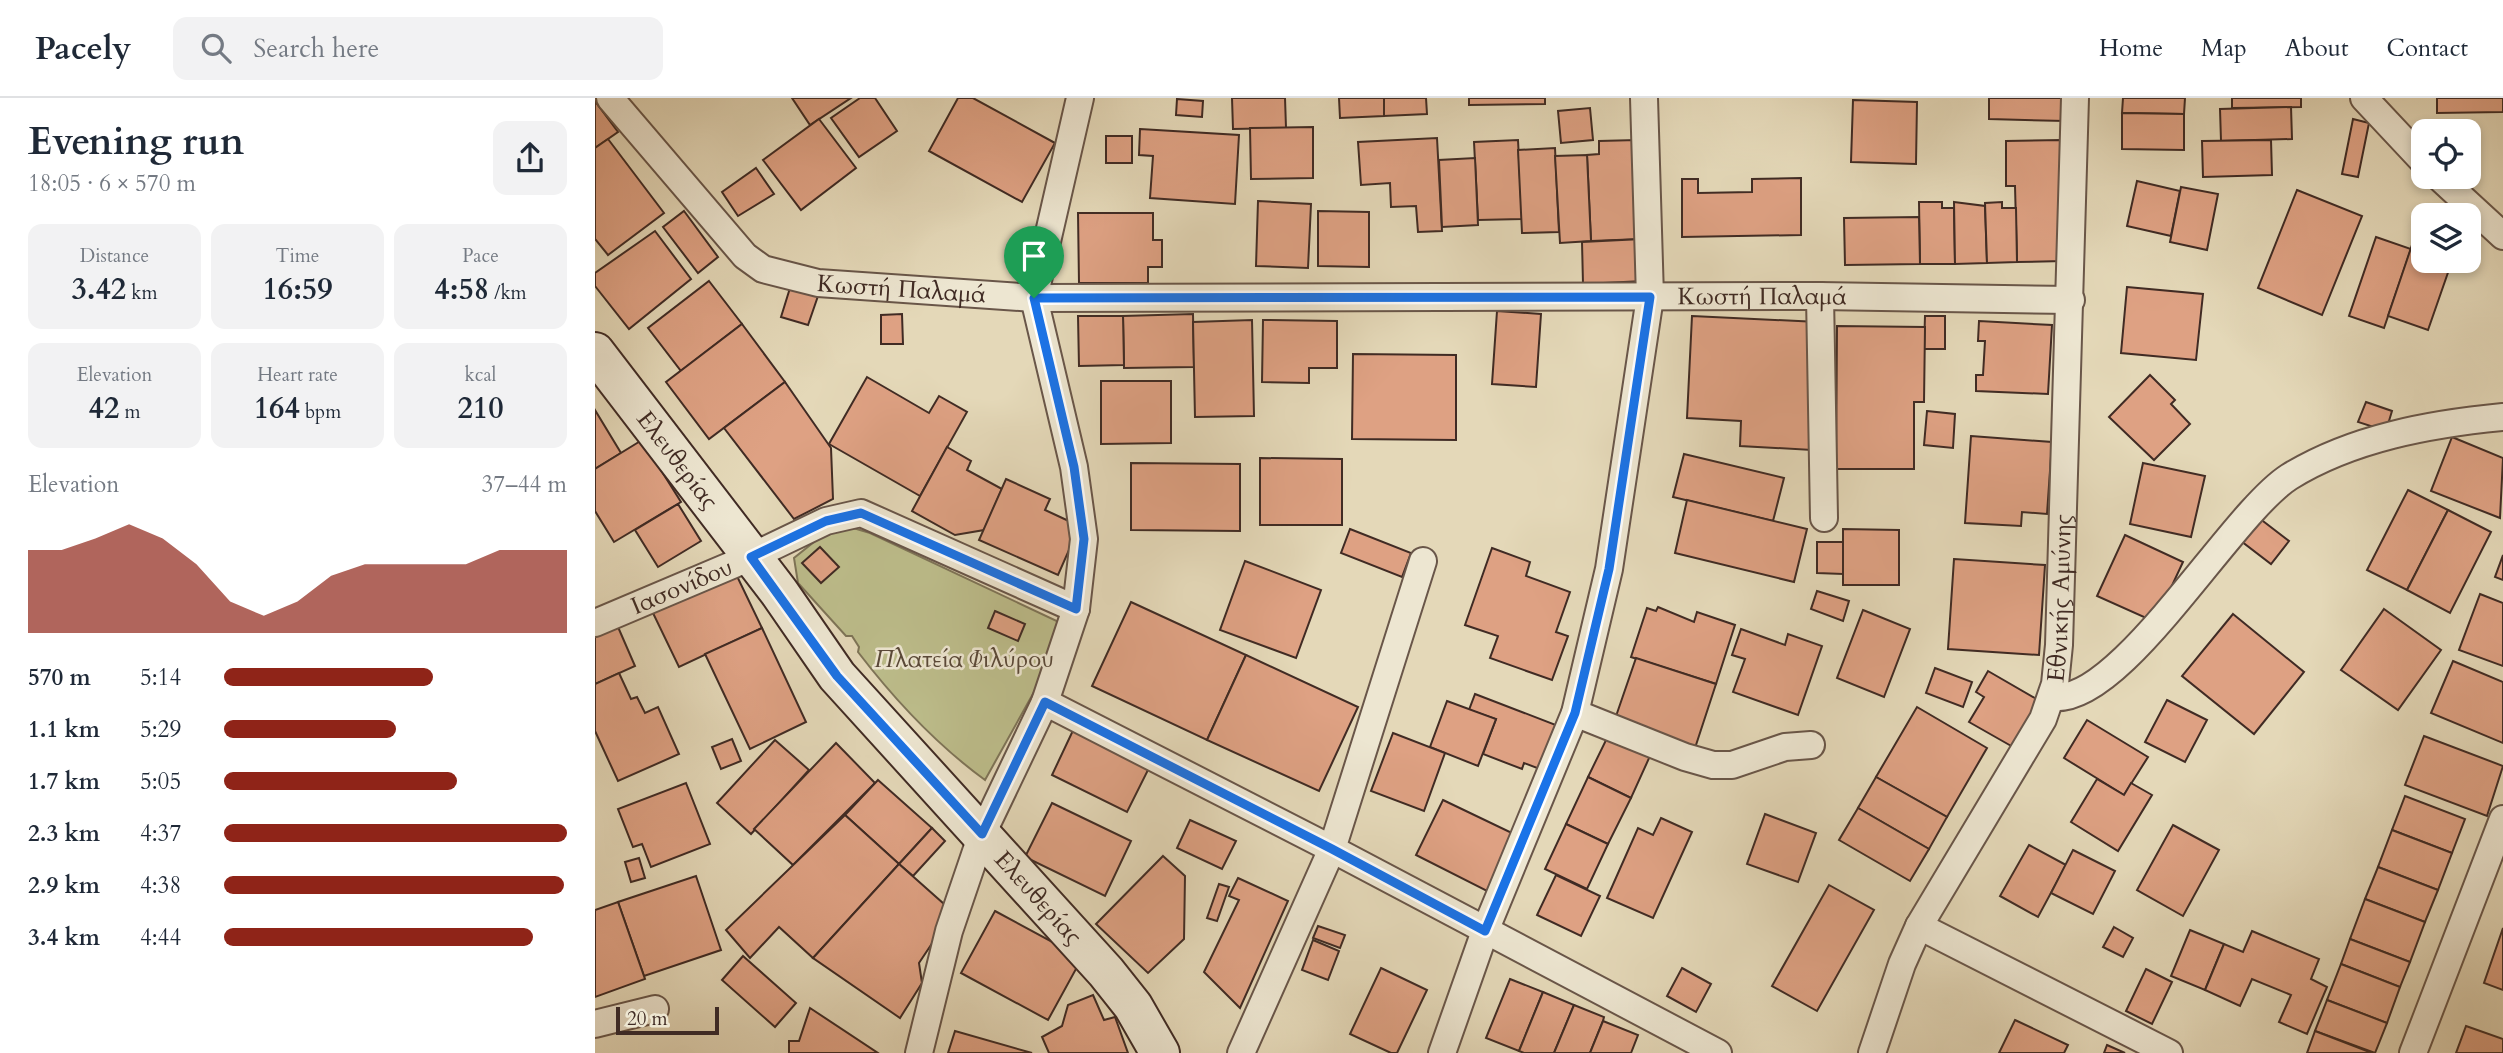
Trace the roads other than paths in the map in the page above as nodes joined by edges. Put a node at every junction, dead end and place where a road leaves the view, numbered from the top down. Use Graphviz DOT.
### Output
graph roads {
  1 [pos="610,98"];
  2 [pos="1080,98"];
  3 [pos="1644,98"];
  4 [pos="2075,98"];
  5 [pos="2364,98"];
  6 [pos="2411,148"];
  7 [pos="2452,189"];
  8 [pos="2503,236"];
  9 [pos="1821,296"];
  10 [pos="1650,297"];
  11 [pos="1034,298"];
  12 [pos="2071,300"];
  13 [pos="595,352"];
  14 [pos="2503,417"];
  15 [pos="1824,518"];
  16 [pos="751,557"];
  17 [pos="1423,561"];
  18 [pos="1076,609"];
  19 [pos="595,623"];
  20 [pos="2052,697"];
  21 [pos="1045,702"];
  22 [pos="1575,713"];
  23 [pos="1811,745"];
  24 [pos="2503,819"];
  25 [pos="982,834"];
  26 [pos="1332,849"];
  27 [pos="1919,926"];
  28 [pos="1485,931"];
  29 [pos="655,1009"];
  30 [pos="595,1024"];
  31 [pos="919,1053"];
  32 [pos="1160,1053"];
  33 [pos="1241,1053"];
  34 [pos="1442,1053"];
  35 [pos="1718,1053"];
  36 [pos="1872,1053"];
  37 [pos="2169,1053"];
  38 [pos="2413,1053"];
  1 -- 11 [label="street, Κωστή Παλαμά"];
  2 -- 11 [label="street"];
  3 -- 10 [label="street"];
  4 -- 12 [label="street, Εθνικής Αμύνης"];
  5 -- 6 [label="street"];
  7 -- 8 [label="street"];
  9 -- 10 [label="street, Κωστή Παλαμά"];
  9 -- 12 [label="street, Κωστή Παλαμά"];
  9 -- 15 [label="street"];
  10 -- 11 [label="street, Κωστή Παλαμά"];
  10 -- 22 [label="street"];
  11 -- 18 [label="street"];
  12 -- 20 [label="street, Εθνικής Αμύνης"];
  13 -- 16 [label="street, Ελευθερίας"];
  14 -- 20 [label="street"];
  16 -- 18 [label="street, Ιασονίδου"];
  16 -- 19 [label="street, Ιασονίδου"];
  16 -- 25 [label="street, Ελευθερίας"];
  17 -- 26 [label="street"];
  18 -- 21 [label="street"];
  20 -- 27 [label="street, Εθνικής Αμύνης"];
  21 -- 25 [label="street"];
  21 -- 26 [label="street"];
  22 -- 23 [label="street"];
  22 -- 28 [label="street"];
  24 -- 38 [label="street"];
  25 -- 31 [label="street"];
  25 -- 32 [label="street, Ελευθερίας"];
  26 -- 28 [label="street"];
  26 -- 33 [label="street"];
  27 -- 36 [label="street, Εθνικής Αμύνης"];
  27 -- 37 [label="street"];
  28 -- 34 [label="street"];
  28 -- 35 [label="street"];
  29 -- 30 [label="street"];
}
